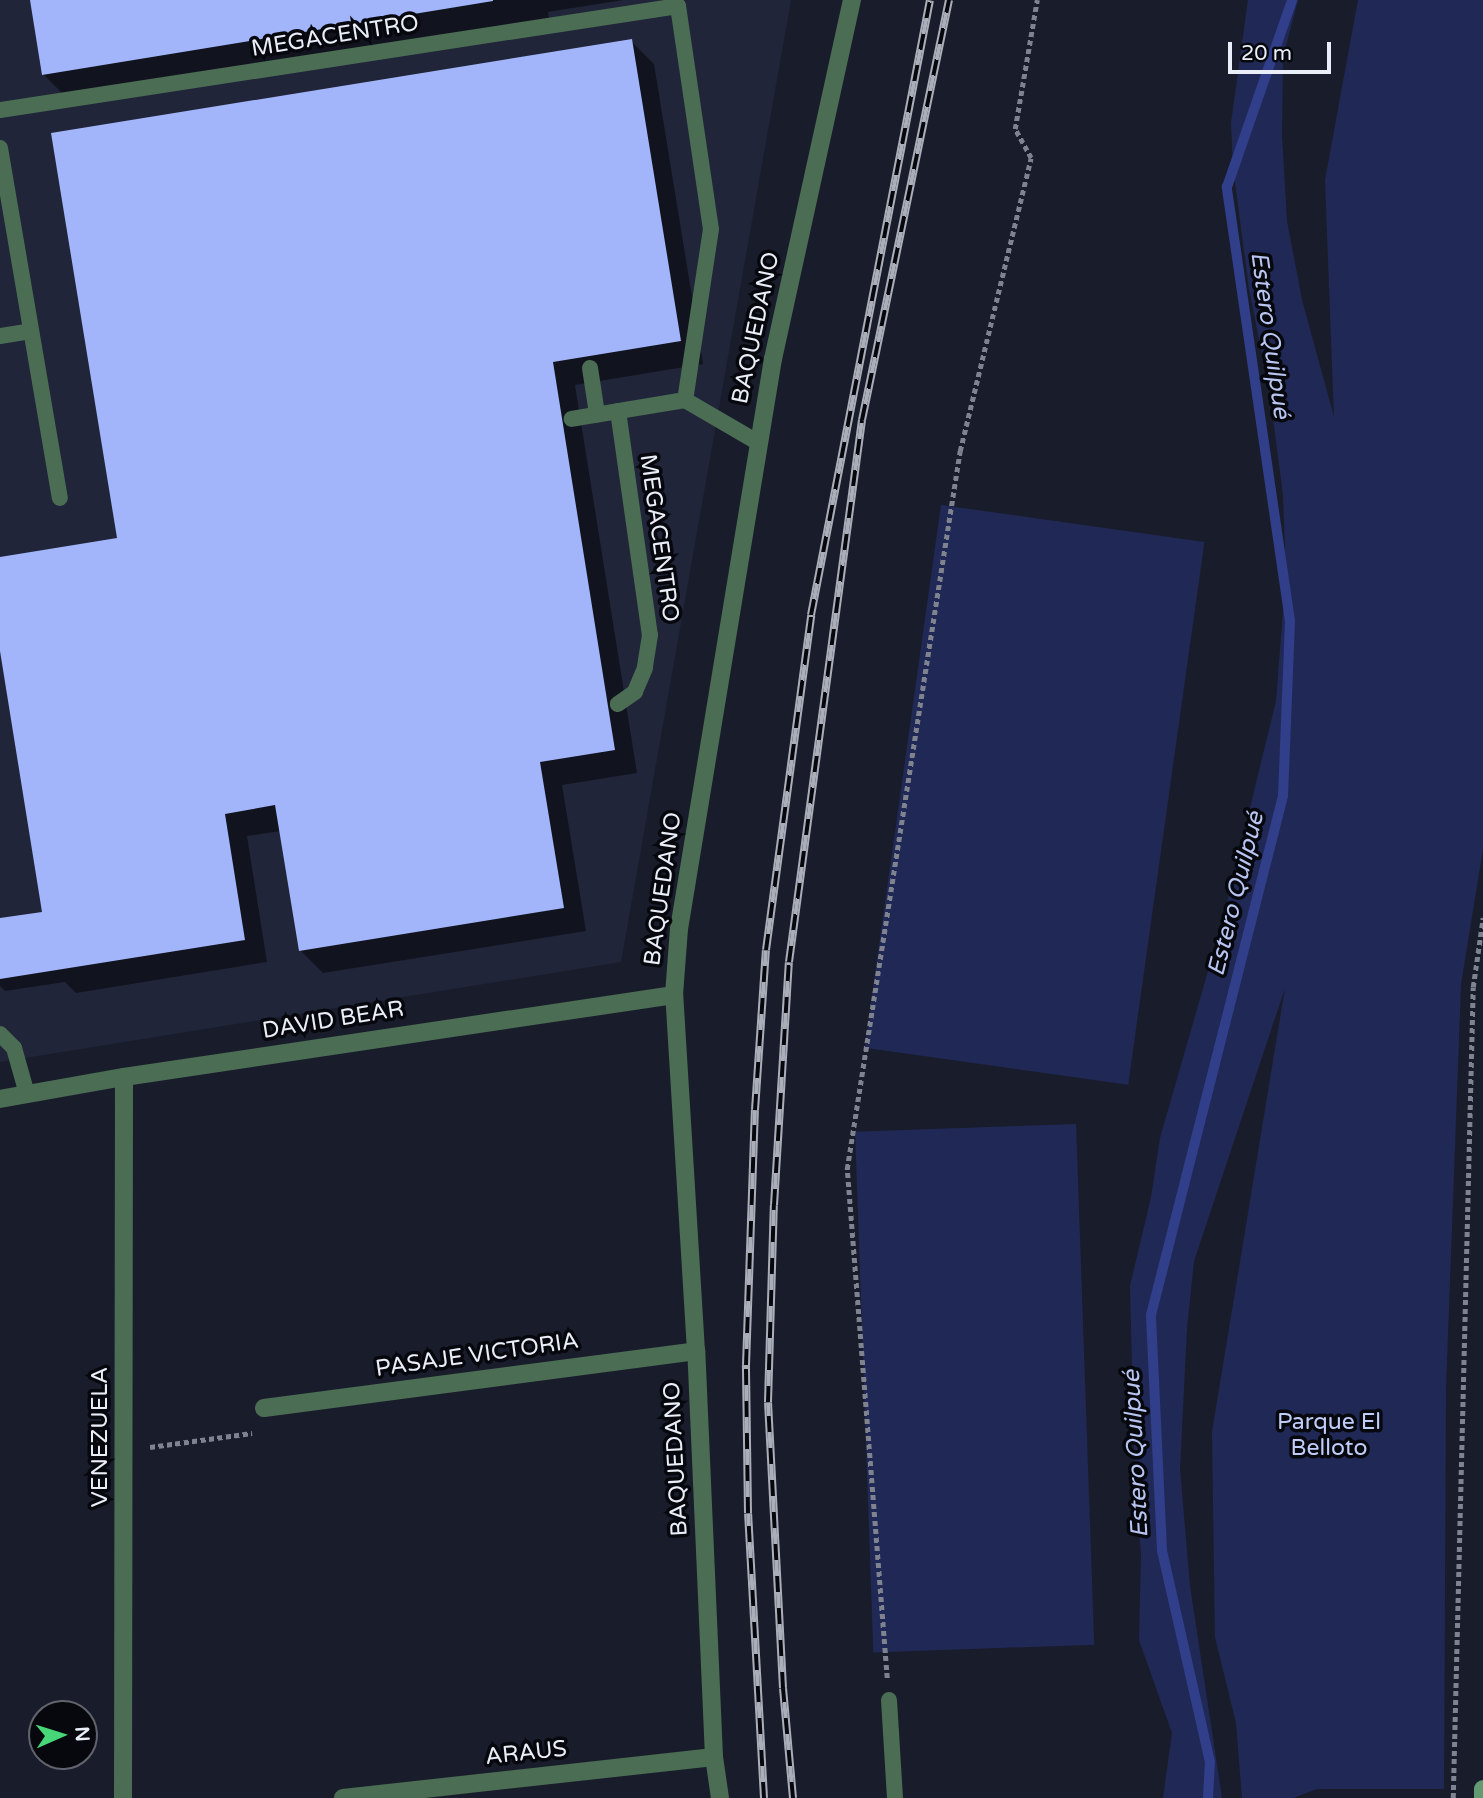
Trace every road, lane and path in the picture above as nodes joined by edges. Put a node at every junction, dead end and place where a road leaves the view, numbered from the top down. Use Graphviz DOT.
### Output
graph roads {
  1 [pos="852,0"];
  2 [pos="1037,0"];
  3 [pos="681,3"];
  4 [pos="0,110"];
  5 [pos="0,148"];
  6 [pos="31,331"];
  7 [pos="0,336"];
  8 [pos="590,368"];
  9 [pos="685,400"];
  10 [pos="618,411"];
  11 [pos="597,414"];
  12 [pos="572,419"];
  13 [pos="759,443"];
  14 [pos="60,498"];
  15 [pos="618,704"];
  16 [pos="1483,918"];
  17 [pos="674,995"];
  18 [pos="0,1034"];
  19 [pos="124,1077"];
  20 [pos="27,1094"];
  21 [pos="0,1098"];
  22 [pos="696,1351"];
  23 [pos="264,1408"];
  24 [pos="124,1450"];
  25 [pos="889,1700"];
  26 [pos="714,1757"];
  27 [pos="1483,1789"];
  28 [pos="123,1798"];
  29 [pos="343,1798"];
  30 [pos="720,1798"];
  31 [pos="895,1798"];
  32 [pos="1453,1798"];
  33 [pos="1483,1798"];
  1 -- 13 [label="street, BAQUEDANO"];
  2 -- 25 [label="path"];
  3 -- 4 [label="lane, MEGACENTRO"];
  3 -- 9 [label="lane, MEGACENTRO"];
  5 -- 6 [label="lane"];
  6 -- 7 [label="lane"];
  6 -- 14 [label="lane"];
  8 -- 11 [label="lane"];
  9 -- 10 [label="lane"];
  9 -- 13 [label="lane"];
  10 -- 11 [label="lane"];
  10 -- 15 [label="lane, MEGACENTRO"];
  11 -- 12 [label="lane"];
  13 -- 17 [label="street, BAQUEDANO"];
  16 -- 32 [label="path"];
  17 -- 19 [label="street, DAVID BEAR"];
  17 -- 22 [label="street, BAQUEDANO"];
  18 -- 20 [label="lane"];
  19 -- 20 [label="street, DAVID BEAR"];
  19 -- 24 [label="street, VENEZUELA"];
  20 -- 21 [label="street, DAVID BEAR"];
  22 -- 23 [label="street, PASAJE VICTORIA"];
  22 -- 26 [label="street, BAQUEDANO"];
  23 -- 24 [label="path"];
  24 -- 28 [label="street, VENEZUELA"];
  25 -- 31 [label="lane"];
  26 -- 29 [label="street, ARAUS"];
  26 -- 30 [label="street, BAQUEDANO"];
  27 -- 33 [label="main road"];
}
